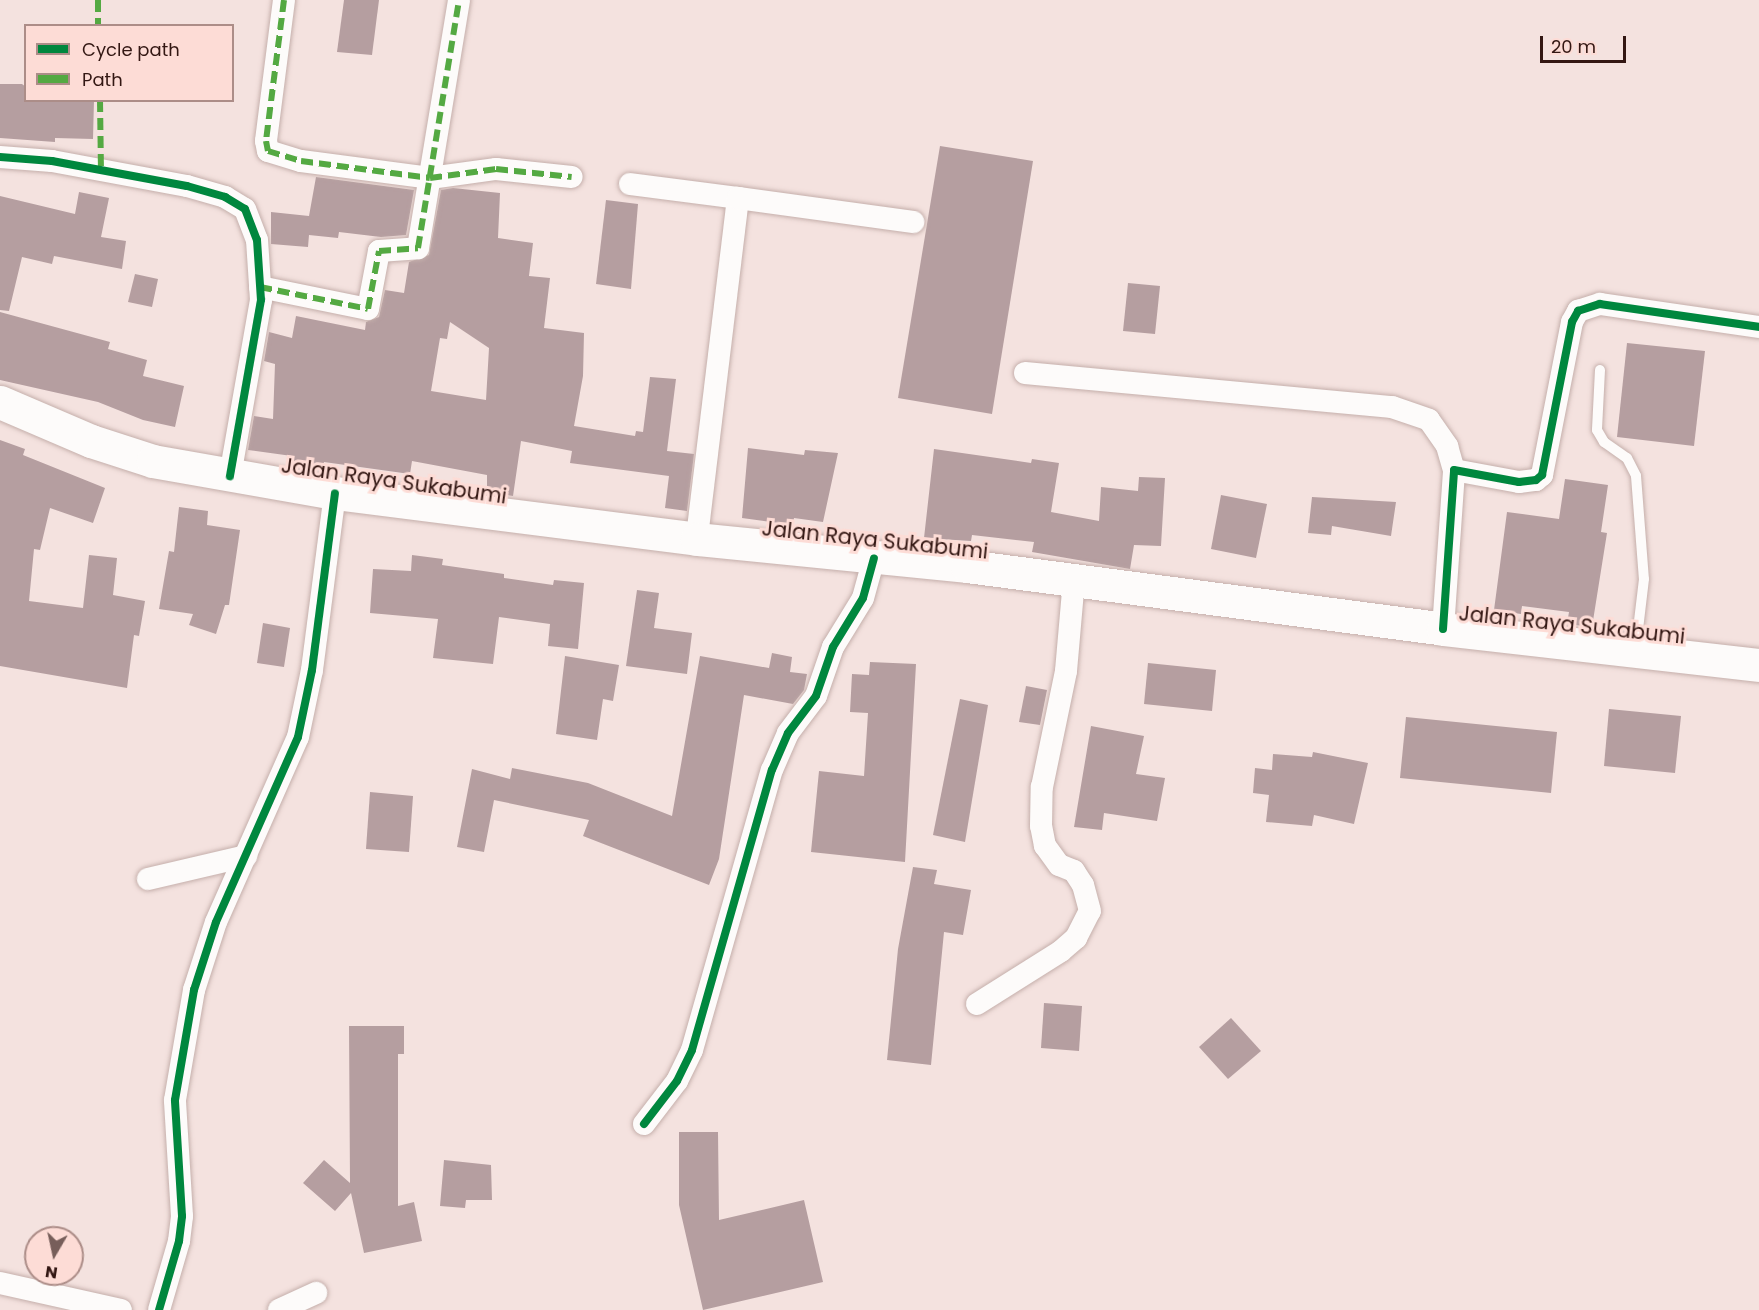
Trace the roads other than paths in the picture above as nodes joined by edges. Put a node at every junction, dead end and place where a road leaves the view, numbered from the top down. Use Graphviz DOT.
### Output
graph roads {
  1 [pos="284,0"];
  2 [pos="459,0"];
  3 [pos="0,157"];
  4 [pos="572,177"];
  5 [pos="430,178"];
  6 [pos="630,184"];
  7 [pos="738,198"];
  8 [pos="913,222"];
  9 [pos="260,287"];
  10 [pos="1759,327"];
  11 [pos="1600,370"];
  12 [pos="1025,373"];
  13 [pos="0,402"];
  14 [pos="1454,470"];
  15 [pos="230,476"];
  16 [pos="335,494"];
  17 [pos="697,539"];
  18 [pos="874,558"];
  19 [pos="1074,580"];
  20 [pos="1443,629"];
  21 [pos="1635,650"];
  22 [pos="1759,664"];
  23 [pos="246,856"];
  24 [pos="148,879"];
  25 [pos="977,1004"];
  26 [pos="644,1124"];
  27 [pos="0,1283"];
  28 [pos="316,1293"];
  29 [pos="121,1310"];
  30 [pos="159,1310"];
  31 [pos="279,1310"];
  1 -- 5 [label="street"];
  2 -- 5 [label="street"];
  3 -- 9 [label="street"];
  4 -- 5 [label="street"];
  5 -- 9 [label="street"];
  6 -- 7 [label="street"];
  7 -- 8 [label="street"];
  7 -- 17 [label="street"];
  9 -- 15 [label="street"];
  10 -- 14 [label="street"];
  11 -- 21 [label="lane"];
  12 -- 14 [label="street"];
  13 -- 15 [label="highway, Jalan Raya Sukabumi"];
  14 -- 20 [label="street"];
  15 -- 16 [label="highway, Jalan Raya Sukabumi"];
  16 -- 17 [label="highway, Jalan Raya Sukabumi"];
  16 -- 23 [label="street"];
  17 -- 18 [label="highway, Jalan Raya Sukabumi"];
  18 -- 19 [label="highway, Jalan Raya Sukabumi"];
  18 -- 26 [label="street"];
  19 -- 20 [label="highway, Jalan Raya Sukabumi"];
  19 -- 25 [label="street"];
  20 -- 21 [label="highway, Jalan Raya Sukabumi"];
  21 -- 22 [label="highway, Jalan Raya Sukabumi"];
  23 -- 24 [label="street"];
  23 -- 30 [label="street"];
  27 -- 29 [label="street"];
  28 -- 31 [label="street"];
}
